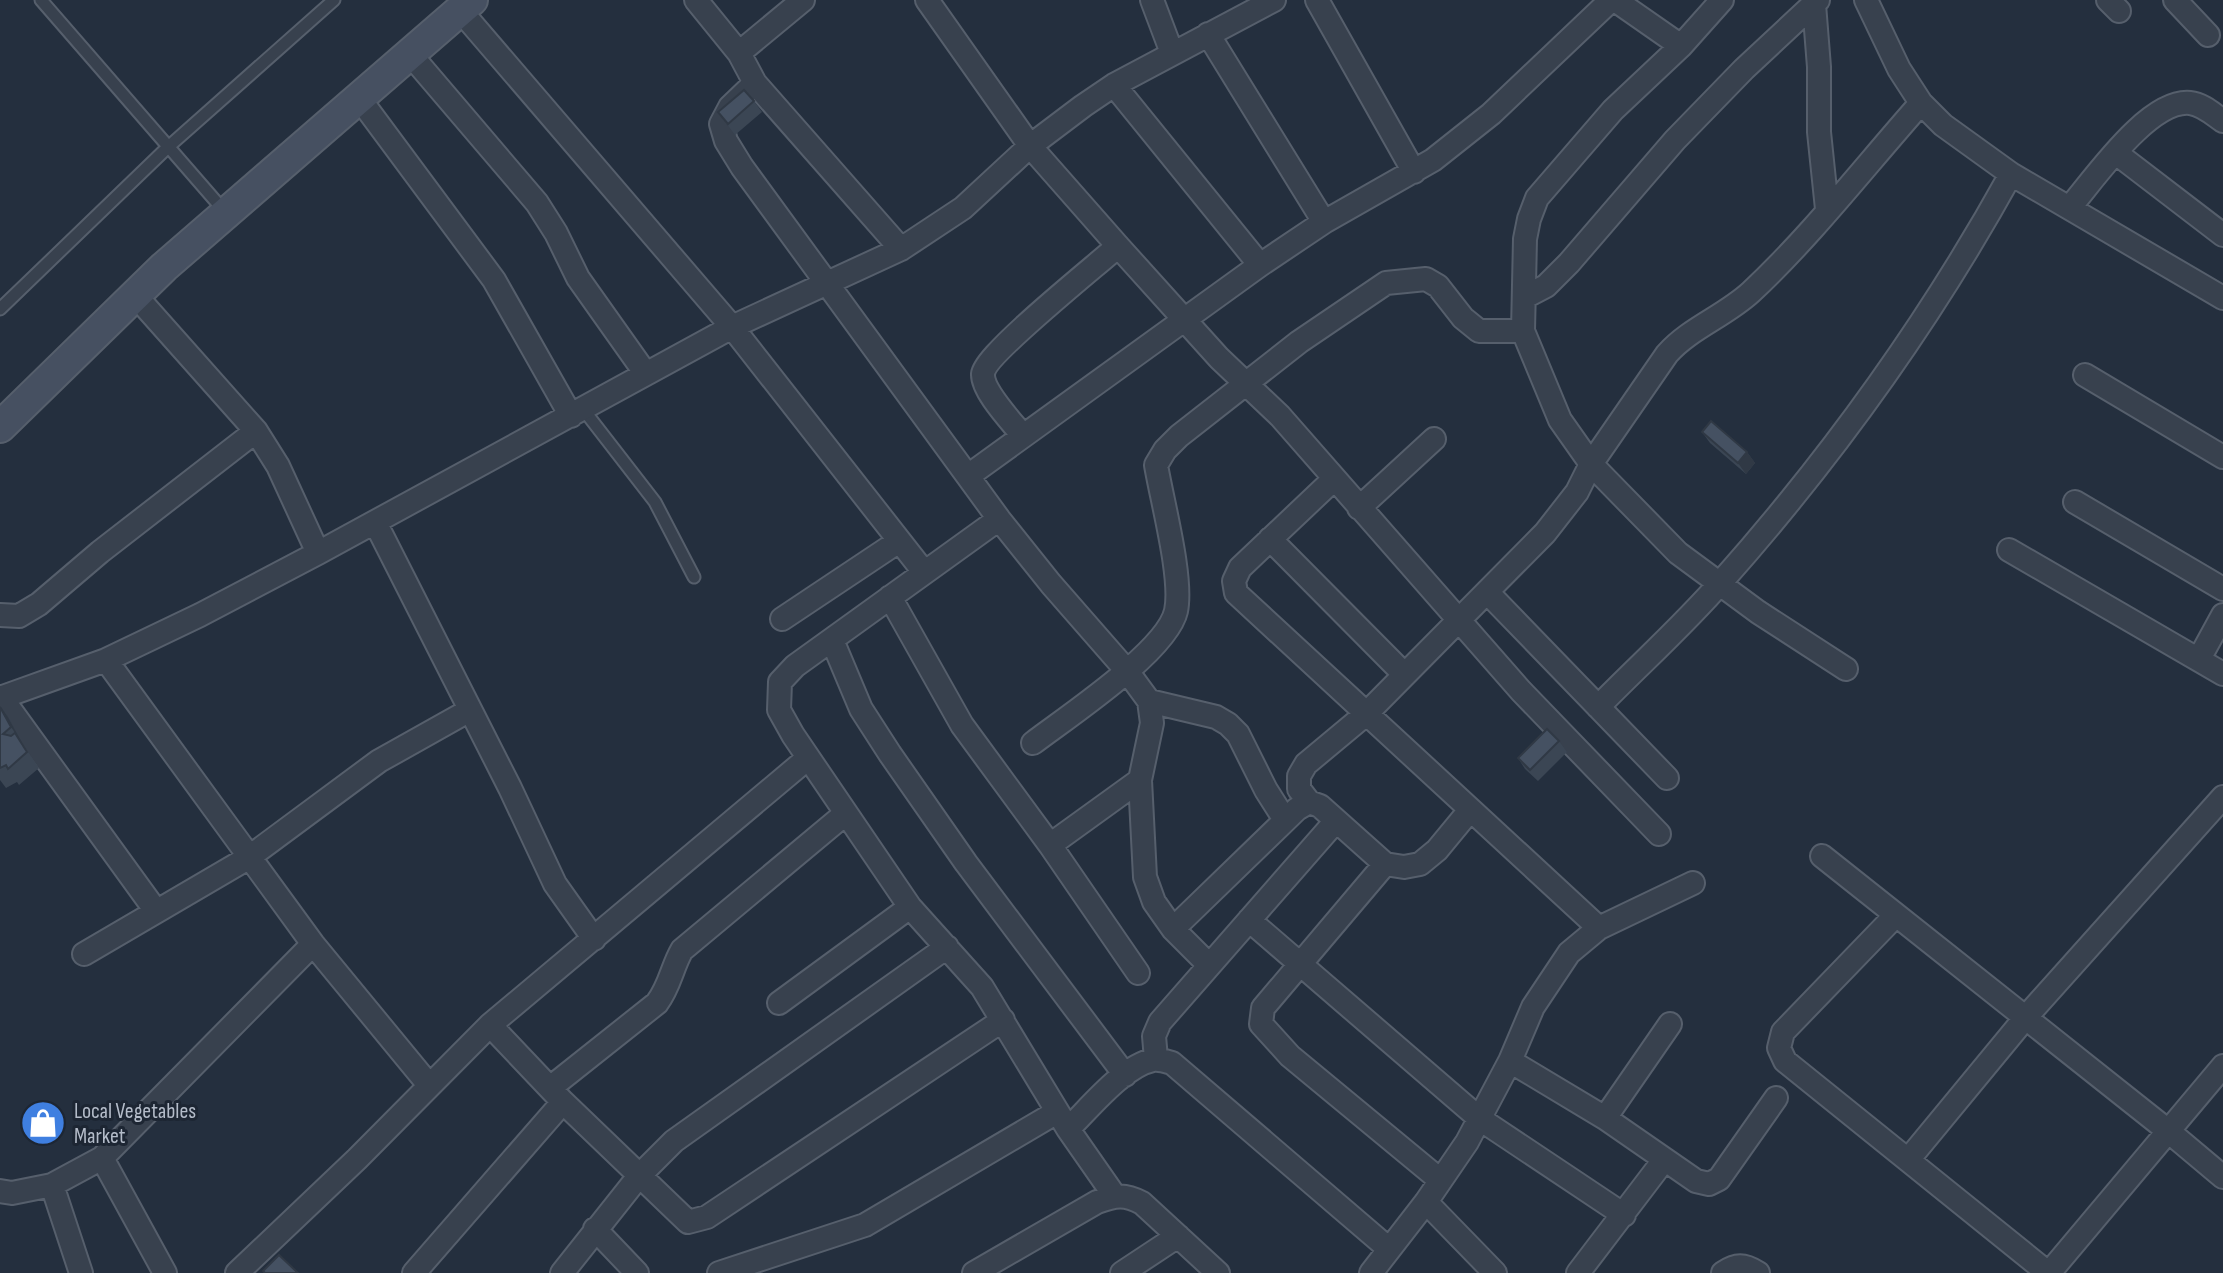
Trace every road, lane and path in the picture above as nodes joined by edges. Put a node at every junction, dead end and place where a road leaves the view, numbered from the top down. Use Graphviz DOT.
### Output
graph roads {
  1 [pos="41,0"];
  2 [pos="334,0"];
  3 [pos="696,0"];
  4 [pos="803,0"];
  5 [pos="927,0"];
  6 [pos="1152,0"];
  7 [pos="1274,0"];
  8 [pos="1317,0"];
  9 [pos="1613,0"];
  10 [pos="1722,0"];
  11 [pos="1866,0"];
  12 [pos="2175,0"];
  13 [pos="1816,2"];
  14 [pos="466,5"];
  15 [pos="1208,34"];
  16 [pos="2208,35"];
  17 [pos="1681,46"];
  18 [pos="739,53"];
  19 [pos="1172,53"];
  20 [pos="410,54"];
  21 [pos="755,83"];
  22 [pos="1114,85"];
  23 [pos="359,98"];
  24 [pos="1921,103"];
  25 [pos="2223,121"];
  26 [pos="1030,146"];
  27 [pos="167,148"];
  28 [pos="2116,153"];
  29 [pos="1414,172"];
  30 [pos="2011,174"];
  31 [pos="2070,207"];
  32 [pos="1827,209"];
  33 [pos="226,213"];
  34 [pos="1324,222"];
  35 [pos="2223,235"];
  36 [pos="1118,246"];
  37 [pos="901,249"];
  38 [pos="1260,265"];
  39 [pos="829,284"];
  40 [pos="135,295"];
  41 [pos="1525,297"];
  42 [pos="2223,298"];
  43 [pos="0,309"];
  44 [pos="1184,320"];
  45 [pos="732,327"];
  46 [pos="1523,331"];
  47 [pos="646,374"];
  48 [pos="2085,375"];
  49 [pos="1248,384"];
  50 [pos="577,412"];
  51 [pos="0,427"];
  52 [pos="256,431"];
  53 [pos="1023,436"];
  54 [pos="1434,439"];
  55 [pos="2223,457"];
  56 [pos="1591,464"];
  57 [pos="968,476"];
  58 [pos="1334,479"];
  59 [pos="2075,502"];
  60 [pos="1359,508"];
  61 [pos="999,519"];
  62 [pos="375,522"];
  63 [pos="1270,539"];
  64 [pos="899,541"];
  65 [pos="2009,550"];
  66 [pos="318,553"];
  67 [pos="924,572"];
  68 [pos="694,577"];
  69 [pos="1721,583"];
  70 [pos="2223,589"];
  71 [pos="1487,592"];
  72 [pos="890,597"];
  73 [pos="0,615"];
  74 [pos="2223,615"];
  75 [pos="782,619"];
  76 [pos="1457,619"];
  77 [pos="832,640"];
  78 [pos="2199,659"];
  79 [pos="106,660"];
  80 [pos="1846,669"];
  81 [pos="1127,671"];
  82 [pos="1404,674"];
  83 [pos="2223,674"];
  84 [pos="1,698"];
  85 [pos="1149,701"];
  86 [pos="1598,707"];
  87 [pos="470,710"];
  88 [pos="1366,714"];
  89 [pos="1033,743"];
  90 [pos="808,758"];
  91 [pos="1667,778"];
  92 [pos="1140,780"];
  93 [pos="2223,797"];
  94 [pos="1309,802"];
  95 [pos="1470,810"];
  96 [pos="845,814"];
  97 [pos="1285,820"];
  98 [pos="1335,822"];
  99 [pos="1659,834"];
  100 [pos="1050,845"];
  101 [pos="1822,856"];
  102 [pos="248,858"];
  103 [pos="1385,864"];
  104 [pos="1693,883"];
  105 [pos="910,907"];
  106 [pos="156,911"];
  107 [pos="1896,915"];
  108 [pos="1249,920"];
  109 [pos="1599,928"];
  110 [pos="1173,929"];
  111 [pos="594,939"];
  112 [pos="313,944"];
  113 [pos="947,947"];
  114 [pos="84,954"];
  115 [pos="1300,964"];
  116 [pos="1209,965"];
  117 [pos="1138,973"];
  118 [pos="779,1003"];
  119 [pos="2026,1017"];
  120 [pos="1003,1020"];
  121 [pos="1670,1024"];
  122 [pos="490,1025"];
  123 [pos="1156,1059"];
  124 [pos="1510,1061"];
  125 [pos="2223,1066"];
  126 [pos="1125,1075"];
  127 [pos="429,1085"];
  128 [pos="556,1095"];
  129 [pos="1776,1098"];
  130 [pos="1605,1118"];
  131 [pos="1480,1119"];
  132 [pos="1063,1121"];
  133 [pos="2167,1130"];
  134 [pos="102,1158"];
  135 [pos="1664,1160"];
  136 [pos="1908,1160"];
  137 [pos="639,1176"];
  138 [pos="2223,1177"];
  139 [pos="1440,1180"];
  140 [pos="52,1185"];
  141 [pos="0,1191"];
  142 [pos="1114,1195"];
  143 [pos="1426,1202"];
  144 [pos="1624,1215"];
  145 [pos="595,1229"];
  146 [pos="1178,1236"];
  147 [pos="1389,1249"];
  148 [pos="1376,1271"];
  149 [pos="81,1273"];
  150 [pos="165,1273"];
  151 [pos="237,1273"];
  152 [pos="414,1273"];
  153 [pos="562,1273"];
  154 [pos="637,1273"];
  155 [pos="719,1273"];
  156 [pos="974,1273"];
  157 [pos="1122,1273"];
  158 [pos="1218,1273"];
  159 [pos="1495,1273"];
  160 [pos="1578,1273"];
  161 [pos="1723,1273"];
  162 [pos="1758,1273"];
  163 [pos="2049,1273"];
  1 -- 27 [label="lane"];
  2 -- 27 [label="lane"];
  3 -- 18 [label="street"];
  4 -- 18 [label="street"];
  5 -- 26 [label="street"];
  6 -- 19 [label="street"];
  7 -- 15 [label="street"];
  8 -- 29 [label="street"];
  9 -- 17 [label="street"];
  9 -- 29 [label="street"];
  10 -- 17 [label="street"];
  11 -- 24 [label="street"];
  12 -- 16 [label="street"];
  13 -- 32 [label="street"];
  13 -- 41 [label="street"];
  14 -- 20 [label="main road"];
  14 -- 45 [label="street"];
  15 -- 19 [label="street"];
  15 -- 34 [label="street"];
  17 -- 41 [label="street"];
  18 -- 21 [label="street"];
  19 -- 22 [label="street"];
  20 -- 23 [label="main road"];
  20 -- 47 [label="street"];
  21 -- 37 [label="street"];
  21 -- 39 [label="street"];
  22 -- 26 [label="street"];
  22 -- 38 [label="street"];
  23 -- 33 [label="main road"];
  23 -- 50 [label="street"];
  24 -- 30 [label="street"];
  24 -- 32 [label="street"];
  25 -- 28 [label="street"];
  26 -- 36 [label="street"];
  26 -- 37 [label="street"];
  27 -- 33 [label="lane"];
  27 -- 43 [label="lane"];
  28 -- 31 [label="street"];
  28 -- 35 [label="street"];
  29 -- 34 [label="street"];
  30 -- 31 [label="street"];
  30 -- 69 [label="street"];
  31 -- 42 [label="street"];
  32 -- 56 [label="street"];
  33 -- 40 [label="main road"];
  34 -- 38 [label="street"];
  36 -- 44 [label="street"];
  36 -- 53 [label="street"];
  37 -- 39 [label="street"];
  38 -- 44 [label="street"];
  39 -- 45 [label="street"];
  39 -- 57 [label="street"];
  40 -- 51 [label="main road"];
  40 -- 52 [label="street"];
  41 -- 46 [label="street"];
  44 -- 49 [label="street"];
  44 -- 53 [label="street"];
  45 -- 47 [label="street"];
  45 -- 64 [label="street"];
  46 -- 49 [label="street"];
  46 -- 56 [label="street"];
  47 -- 50 [label="street"];
  48 -- 55 [label="street"];
  49 -- 58 [label="street"];
  49 -- 81 [label="street"];
  50 -- 62 [label="street"];
  50 -- 68 [label="lane"];
  52 -- 66 [label="street"];
  52 -- 73 [label="street"];
  53 -- 57 [label="street"];
  54 -- 60 [label="street"];
  56 -- 69 [label="street"];
  56 -- 71 [label="street"];
  57 -- 61 [label="street"];
  58 -- 60 [label="street"];
  58 -- 63 [label="street"];
  59 -- 70 [label="street"];
  60 -- 76 [label="street"];
  61 -- 67 [label="street"];
  61 -- 81 [label="street"];
  62 -- 66 [label="street"];
  62 -- 87 [label="street"];
  63 -- 82 [label="street"];
  63 -- 88 [label="street"];
  64 -- 67 [label="street"];
  64 -- 75 [label="street"];
  65 -- 78 [label="street"];
  66 -- 79 [label="street"];
  67 -- 72 [label="street"];
  69 -- 80 [label="street"];
  69 -- 86 [label="street"];
  71 -- 76 [label="street"];
  71 -- 86 [label="street"];
  72 -- 77 [label="street"];
  72 -- 100 [label="street"];
  74 -- 78 [label="street"];
  76 -- 82 [label="street"];
  76 -- 99 [label="street"];
  77 -- 90 [label="street"];
  77 -- 126 [label="street"];
  78 -- 83 [label="street"];
  79 -- 84 [label="street"];
  79 -- 102 [label="street"];
  81 -- 85 [label="street"];
  81 -- 89 [label="street"];
  82 -- 88 [label="street"];
  84 -- 106 [label="street"];
  85 -- 92 [label="street"];
  85 -- 97 [label="street"];
  86 -- 91 [label="street"];
  87 -- 102 [label="street"];
  87 -- 111 [label="street"];
  88 -- 94 [label="street"];
  88 -- 95 [label="street"];
  90 -- 96 [label="street"];
  90 -- 111 [label="street"];
  92 -- 100 [label="street"];
  92 -- 110 [label="street"];
  93 -- 119 [label="street"];
  94 -- 97 [label="street"];
  94 -- 98 [label="street"];
  95 -- 103 [label="street"];
  95 -- 109 [label="street"];
  96 -- 105 [label="street"];
  96 -- 128 [label="street"];
  97 -- 110 [label="street"];
  98 -- 103 [label="street"];
  98 -- 108 [label="street"];
  100 -- 117 [label="street"];
  101 -- 107 [label="street"];
  102 -- 106 [label="street"];
  102 -- 112 [label="street"];
  103 -- 115 [label="street"];
  104 -- 109 [label="street"];
  105 -- 113 [label="street"];
  105 -- 118 [label="street"];
  106 -- 114 [label="street"];
  107 -- 119 [label="street"];
  107 -- 136 [label="street"];
  108 -- 115 [label="street"];
  108 -- 116 [label="street"];
  109 -- 124 [label="street"];
  110 -- 116 [label="street"];
  111 -- 122 [label="street"];
  112 -- 127 [label="street"];
  112 -- 134 [label="street"];
  113 -- 120 [label="street"];
  113 -- 137 [label="street"];
  115 -- 131 [label="street"];
  115 -- 139 [label="street"];
  116 -- 123 [label="street"];
  119 -- 133 [label="street"];
  119 -- 136 [label="street"];
  120 -- 132 [label="street"];
  120 -- 137 [label="street"];
  121 -- 130 [label="street"];
  122 -- 127 [label="street"];
  122 -- 128 [label="street"];
  123 -- 126 [label="street"];
  123 -- 147 [label="street"];
  124 -- 130 [label="street"];
  124 -- 131 [label="street"];
  125 -- 133 [label="street"];
  126 -- 132 [label="street"];
  127 -- 151 [label="street"];
  128 -- 137 [label="street"];
  128 -- 152 [label="street"];
  129 -- 135 [label="street"];
  130 -- 135 [label="street"];
  131 -- 139 [label="street"];
  131 -- 144 [label="street"];
  132 -- 142 [label="street"];
  132 -- 155 [label="street"];
  133 -- 138 [label="street"];
  133 -- 163 [label="street"];
  134 -- 140 [label="street"];
  134 -- 150 [label="street"];
  135 -- 144 [label="street"];
  136 -- 163 [label="street"];
  137 -- 145 [label="street"];
  139 -- 143 [label="street"];
  140 -- 141 [label="street"];
  140 -- 149 [label="street"];
  142 -- 146 [label="street"];
  142 -- 156 [label="street"];
  143 -- 147 [label="street"];
  143 -- 159 [label="street"];
  144 -- 160 [label="street"];
  145 -- 153 [label="street"];
  145 -- 154 [label="street"];
  146 -- 157 [label="street"];
  146 -- 158 [label="street"];
  147 -- 148 [label="street"];
  161 -- 162 [label="street"];
}
